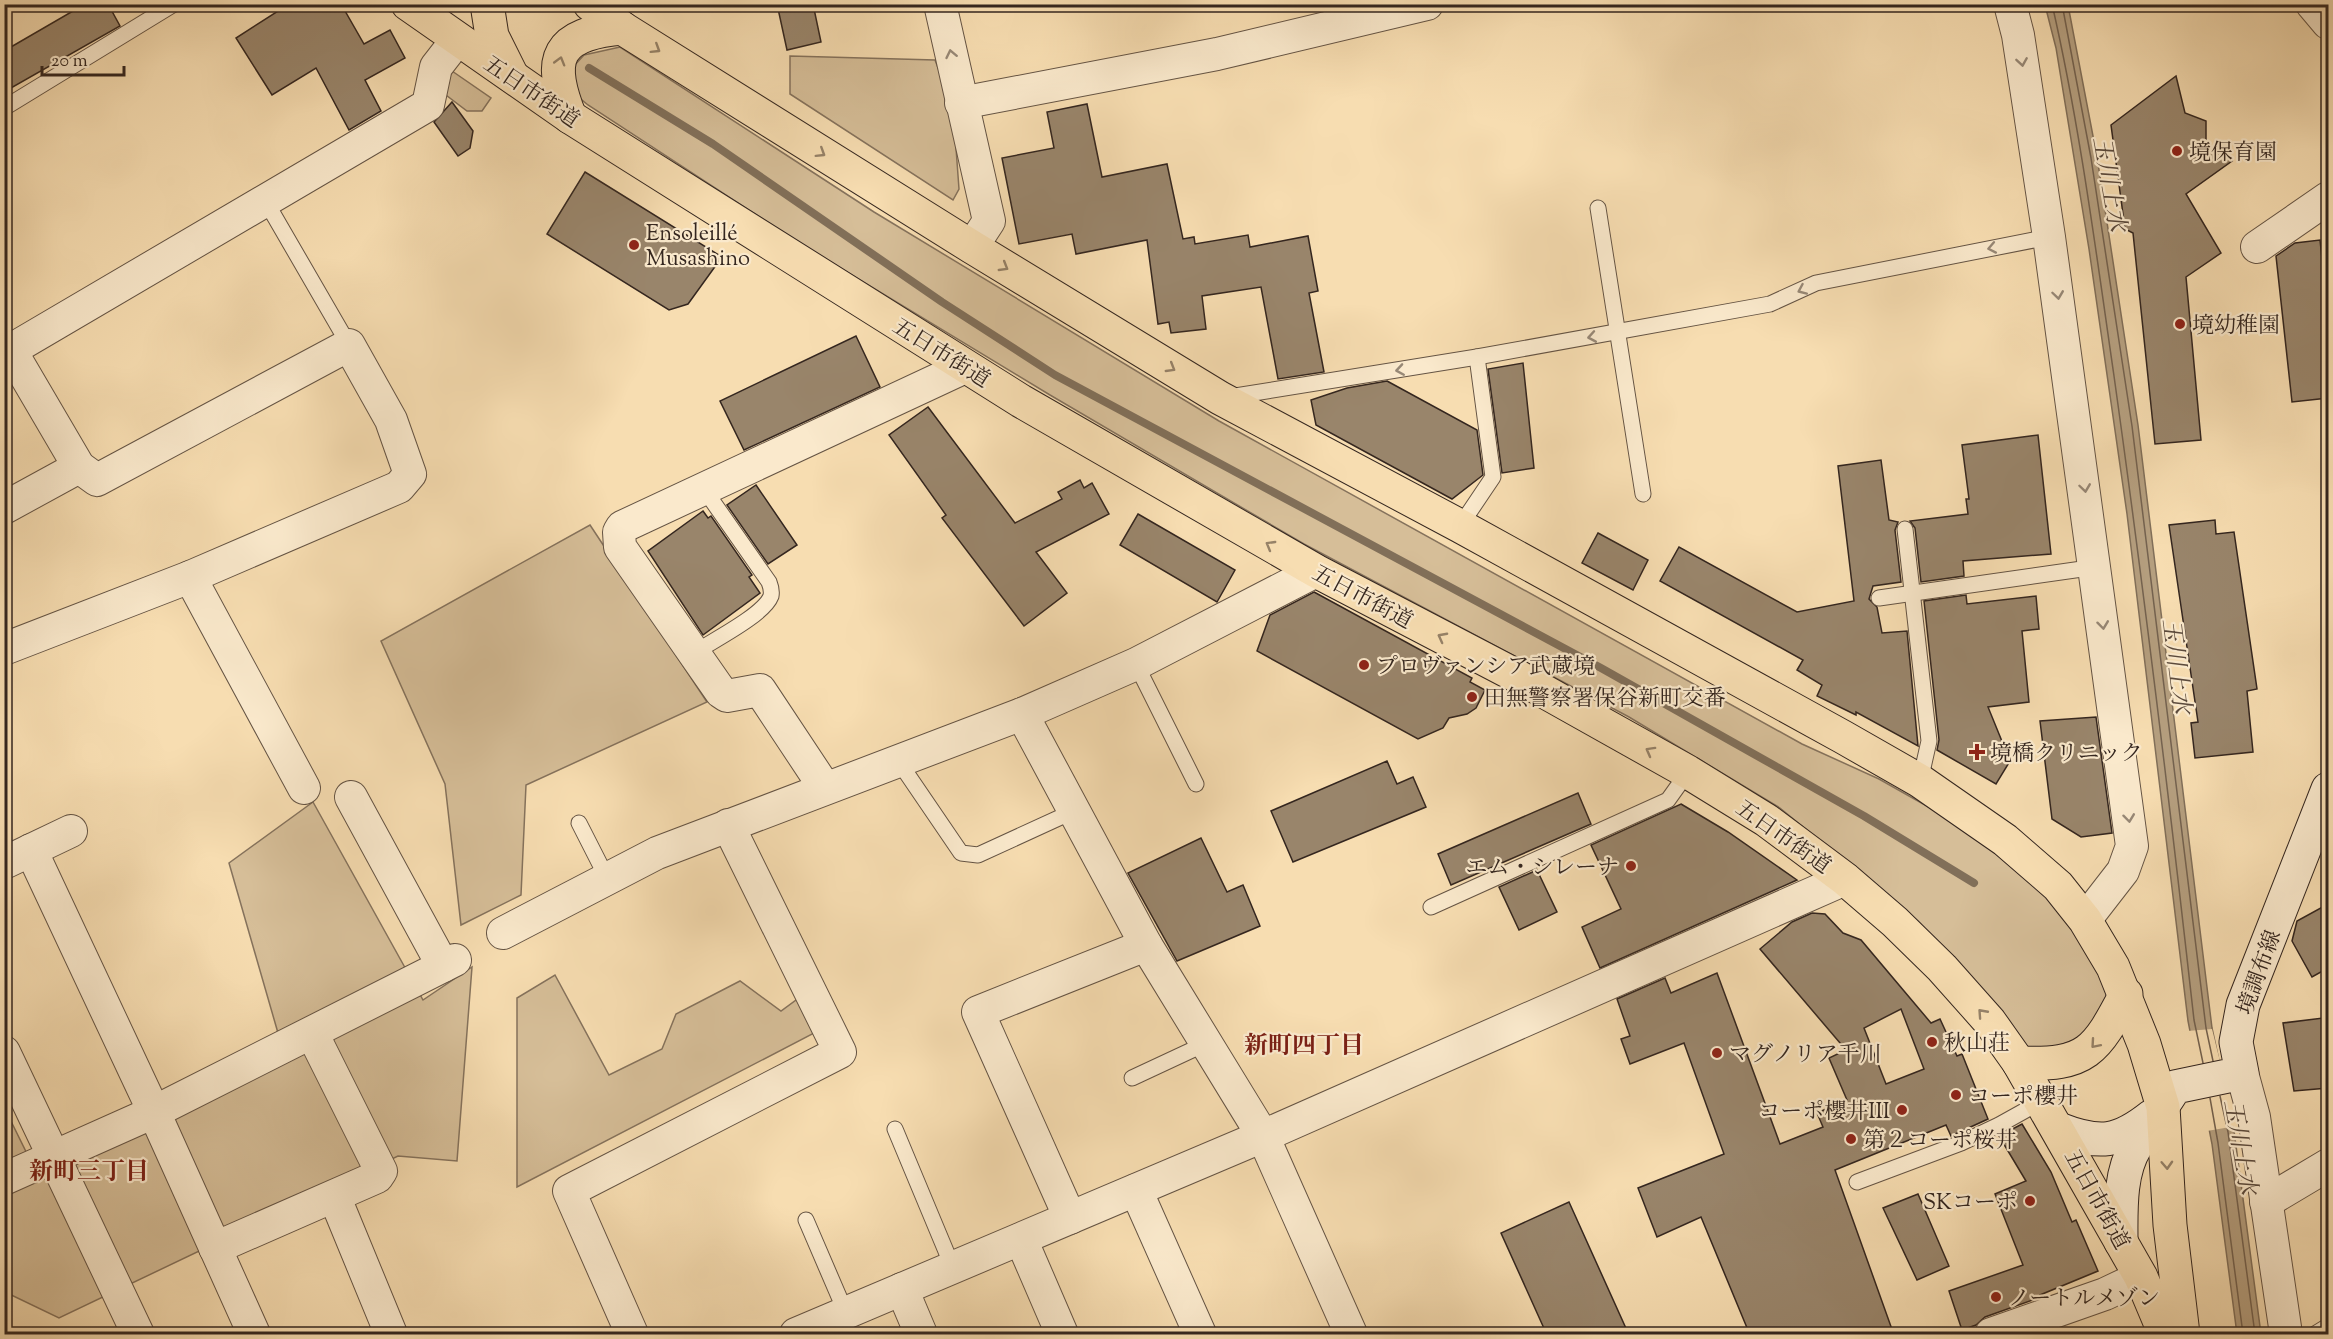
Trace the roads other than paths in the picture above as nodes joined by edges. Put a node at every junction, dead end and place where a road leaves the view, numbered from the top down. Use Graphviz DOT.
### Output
graph roads {
  1 [pos="174,4"];
  2 [pos="408,4"];
  3 [pos="487,4"];
  4 [pos="590,4"];
  5 [pos="940,4"];
  6 [pos="1427,4"];
  7 [pos="2010,4"];
  8 [pos="2312,4"];
  9 [pos="2328,23"];
  10 [pos="622,28"];
  11 [pos="457,40"];
  12 [pos="512,78"];
  13 [pos="961,103"];
  14 [pos="4,108"];
  15 [pos="570,117"];
  16 [pos="2328,198"];
  17 [pos="265,200"];
  18 [pos="1598,208"];
  19 [pos="2049,237"];
  20 [pos="972,247"];
  21 [pos="2257,247"];
  22 [pos="1618,333"];
  23 [pos="349,345"];
  24 [pos="8,352"];
  25 [pos="1477,357"];
  26 [pos="965,367"];
  27 [pos="1221,398"];
  28 [pos="80,467"];
  29 [pos="704,489"];
  30 [pos="1643,494"];
  31 [pos="4,508"];
  32 [pos="1460,526"];
  33 [pos="1905,529"];
  34 [pos="2096,567"];
  35 [pos="1316,571"];
  36 [pos="190,577"];
  37 [pos="1912,593"];
  38 [pos="1879,598"];
  39 [pos="4,649"];
  40 [pos="694,653"];
  41 [pos="1136,664"];
  42 [pos="1022,714"];
  43 [pos="899,762"];
  44 [pos="1688,772"];
  45 [pos="1920,781"];
  46 [pos="1196,784"];
  47 [pos="304,788"];
  48 [pos="825,788"];
  49 [pos="2328,789"];
  50 [pos="351,797"];
  51 [pos="1074,811"];
  52 [pos="579,823"];
  53 [pos="728,825"];
  54 [pos="71,831"];
  55 [pos="18,857"];
  56 [pos="607,878"];
  57 [pos="1845,879"];
  58 [pos="1431,907"];
  59 [pos="2085,920"];
  60 [pos="503,933"];
  61 [pos="1146,945"];
  62 [pos="2126,994"];
  63 [pos="312,1033"];
  64 [pos="1207,1043"];
  65 [pos="4,1052"];
  66 [pos="2019,1063"];
  67 [pos="2235,1074"];
  68 [pos="1132,1078"];
  69 [pos="2169,1097"];
  70 [pos="2042,1101"];
  71 [pos="154,1112"];
  72 [pos="895,1129"];
  73 [pos="2059,1129"];
  74 [pos="1263,1136"];
  75 [pos="54,1156"];
  76 [pos="2328,1165"];
  77 [pos="4,1179"];
  78 [pos="1857,1182"];
  79 [pos="1136,1190"];
  80 [pos="334,1198"];
  81 [pos="2266,1202"];
  82 [pos="1070,1218"];
  83 [pos="806,1220"];
  84 [pos="1021,1239"];
  85 [pos="2121,1242"];
  86 [pos="215,1248"];
  87 [pos="953,1268"];
  88 [pos="2141,1277"];
  89 [pos="902,1289"];
  90 [pos="846,1313"];
  91 [pos="2328,1326"];
  92 [pos="138,1335"];
  93 [pos="254,1335"];
  94 [pos="392,1335"];
  95 [pos="632,1335"];
  96 [pos="796,1335"];
  97 [pos="921,1335"];
  98 [pos="1062,1335"];
  99 [pos="1200,1335"];
  100 [pos="1351,1335"];
  101 [pos="1991,1335"];
  102 [pos="2165,1335"];
  103 [pos="2182,1335"];
  104 [pos="2286,1335"];
  105 [pos="2314,1335"];
  1 -- 14 [label="lane"];
  2 -- 11 [label="main road, 五日市街道"];
  3 -- 12 [label="main road"];
  4 -- 10 [label="main road"];
  13 -- 5 [label="street, one-way"];
  6 -- 13 [label="street"];
  7 -- 19 [label="street, one-way"];
  8 -- 9 [label="street"];
  15 -- 10 [label="main road, one-way"];
  10 -- 20 [label="main road, one-way"];
  11 -- 12 [label="main road, 五日市街道"];
  11 -- 17 [label="street"];
  12 -- 15 [label="main road, 五日市街道"];
  13 -- 20 [label="street"];
  15 -- 26 [label="main road, 五日市街道"];
  16 -- 21 [label="street"];
  17 -- 23 [label="lane"];
  17 -- 24 [label="street"];
  18 -- 22 [label="lane"];
  19 -- 22 [label="lane, one-way"];
  19 -- 34 [label="street, one-way"];
  20 -- 27 [label="main road, one-way"];
  22 -- 25 [label="lane, one-way"];
  22 -- 30 [label="lane"];
  23 -- 28 [label="street"];
  23 -- 36 [label="street"];
  24 -- 28 [label="street"];
  25 -- 27 [label="lane, one-way"];
  25 -- 32 [label="lane"];
  26 -- 29 [label="street"];
  35 -- 26 [label="main road, 五日市街道, one-way"];
  27 -- 32 [label="main road"];
  28 -- 31 [label="street"];
  29 -- 40 [label="lane"];
  29 -- 40 [label="street"];
  32 -- 45 [label="main road"];
  33 -- 37 [label="lane"];
  34 -- 37 [label="lane"];
  34 -- 59 [label="street, one-way"];
  35 -- 41 [label="street"];
  44 -- 35 [label="main road, 五日市街道, one-way"];
  36 -- 39 [label="street"];
  36 -- 47 [label="street"];
  37 -- 38 [label="lane"];
  37 -- 45 [label="lane"];
  40 -- 48 [label="street"];
  41 -- 42 [label="street"];
  41 -- 46 [label="lane"];
  42 -- 43 [label="street"];
  42 -- 51 [label="street"];
  43 -- 48 [label="street"];
  43 -- 51 [label="lane"];
  44 -- 57 [label="main road, 五日市街道"];
  44 -- 58 [label="lane"];
  45 -- 59 [label="main road"];
  48 -- 53 [label="street"];
  49 -- 67 [label="main road, 境調布線"];
  50 -- 63 [label="street"];
  51 -- 61 [label="street"];
  52 -- 56 [label="lane"];
  53 -- 56 [label="street"];
  53 -- 95 [label="street"];
  54 -- 55 [label="street"];
  55 -- 71 [label="street"];
  56 -- 60 [label="street"];
  66 -- 57 [label="main road, 五日市街道, one-way"];
  57 -- 74 [label="street"];
  59 -- 62 [label="main road"];
  61 -- 64 [label="street"];
  61 -- 82 [label="street"];
  62 -- 66 [label="main road, one-way"];
  62 -- 69 [label="main road"];
  63 -- 71 [label="street"];
  63 -- 80 [label="street"];
  64 -- 68 [label="lane"];
  64 -- 74 [label="street"];
  65 -- 75 [label="street"];
  66 -- 70 [label="main road, 五日市街道"];
  67 -- 69 [label="main road"];
  67 -- 81 [label="street"];
  69 -- 73 [label="main road"];
  69 -- 85 [label="main road"];
  69 -- 103 [label="main road, one-way"];
  70 -- 73 [label="main road, 五日市街道"];
  70 -- 78 [label="lane"];
  71 -- 75 [label="street"];
  71 -- 86 [label="street"];
  72 -- 87 [label="lane"];
  73 -- 85 [label="main road, 五日市街道"];
  74 -- 79 [label="street"];
  74 -- 100 [label="street"];
  75 -- 77 [label="street"];
  75 -- 92 [label="street"];
  76 -- 81 [label="street"];
  79 -- 82 [label="street"];
  79 -- 99 [label="street"];
  80 -- 86 [label="street"];
  80 -- 94 [label="street"];
  81 -- 104 [label="street"];
  82 -- 84 [label="street"];
  83 -- 90 [label="lane"];
  84 -- 87 [label="street"];
  84 -- 98 [label="street"];
  85 -- 88 [label="main road, 五日市街道"];
  86 -- 93 [label="street"];
  87 -- 89 [label="street"];
  88 -- 101 [label="street"];
  88 -- 102 [label="main road, 五日市街道"];
  89 -- 90 [label="street"];
  89 -- 97 [label="street"];
  90 -- 96 [label="street"];
  91 -- 105 [label="lane"];
}
